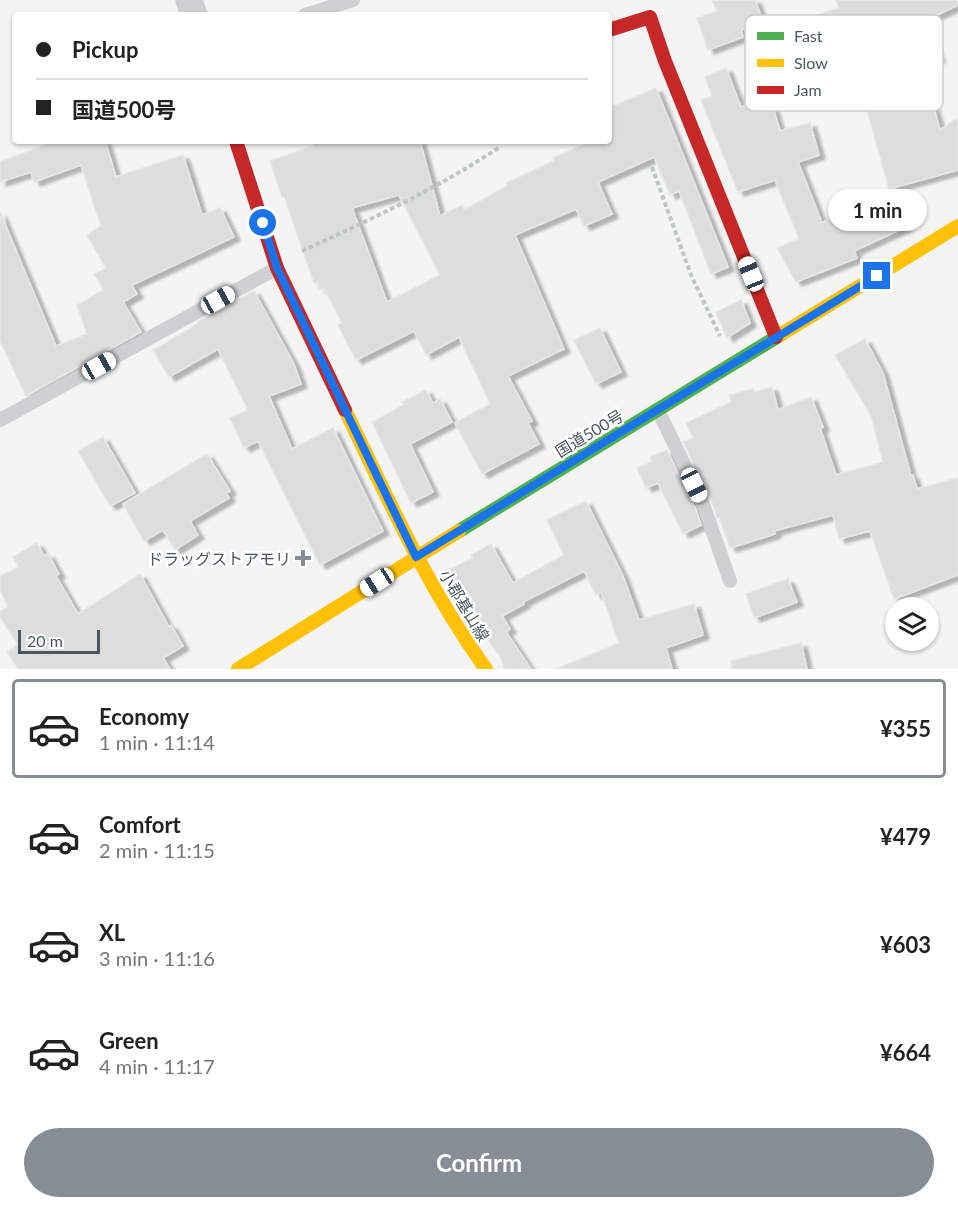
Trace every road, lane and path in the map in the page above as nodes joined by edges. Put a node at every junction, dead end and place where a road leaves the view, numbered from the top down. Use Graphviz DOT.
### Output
graph roads {
  1 [pos="353,0"];
  2 [pos="314,12"];
  3 [pos="612,29"];
  4 [pos="237,144"];
  5 [pos="500,147"];
  6 [pos="652,167"];
  7 [pos="958,226"];
  8 [pos="277,266"];
  9 [pos="776,338"];
  10 [pos="724,344"];
  11 [pos="658,410"];
  12 [pos="0,420"];
  13 [pos="416,557"];
  14 [pos="730,581"];
  15 [pos="238,669"];
  16 [pos="486,669"];
  1 -- 2 [label="lane"];
  3 -- 9 [label="main road"];
  4 -- 8 [label="main road, 小郡基山線"];
  5 -- 8 [label="path"];
  6 -- 10 [label="path"];
  7 -- 9 [label="main road, 国道500号"];
  8 -- 12 [label="lane"];
  8 -- 13 [label="main road, 小郡基山線"];
  9 -- 11 [label="main road, 国道500号"];
  11 -- 13 [label="main road, 国道500号"];
  11 -- 14 [label="lane"];
  13 -- 15 [label="main road, 国道500号"];
  13 -- 16 [label="main road, 小郡基山線"];
}
